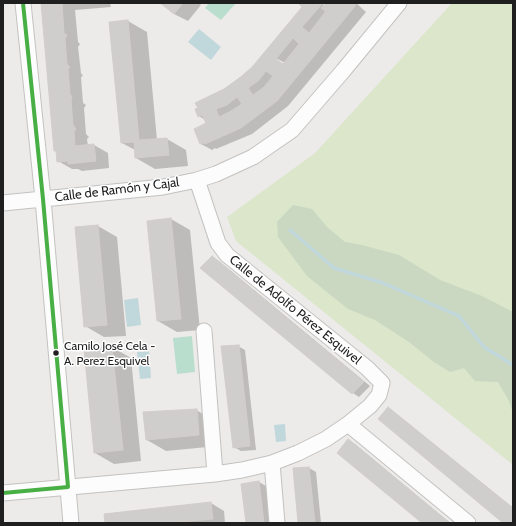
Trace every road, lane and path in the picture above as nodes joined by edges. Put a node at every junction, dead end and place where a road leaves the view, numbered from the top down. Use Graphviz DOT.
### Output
graph roads {
  1 [pos="23,3"];
  2 [pos="399,3"];
  3 [pos="197,180"];
  4 [pos="43,199"];
  5 [pos="3,203"];
  6 [pos="204,331"];
  7 [pos="348,424"];
  8 [pos="272,463"];
  9 [pos="215,474"];
  10 [pos="68,487"];
  11 [pos="3,493"];
  12 [pos="71,523"];
  13 [pos="277,523"];
  14 [pos="468,523"];
  1 -- 4 [label="street"];
  2 -- 3 [label="street, Calle de Ramón y Cajal"];
  3 -- 4 [label="street, Calle de Ramón y Cajal"];
  3 -- 7 [label="street, Calle de Adolfo Pérez Esquivel"];
  4 -- 5 [label="street, Calle de Ramón y Cajal"];
  4 -- 10 [label="street"];
  6 -- 9 [label="street"];
  7 -- 8 [label="street, Calle de Adolfo Pérez Esquivel"];
  7 -- 14 [label="street"];
  8 -- 9 [label="street, Calle de Adolfo Pérez Esquivel"];
  8 -- 13 [label="street"];
  9 -- 10 [label="street, Calle de Adolfo Pérez Esquivel"];
  10 -- 11 [label="street, Calle de Adolfo Pérez Esquivel"];
  10 -- 12 [label="street"];
}
